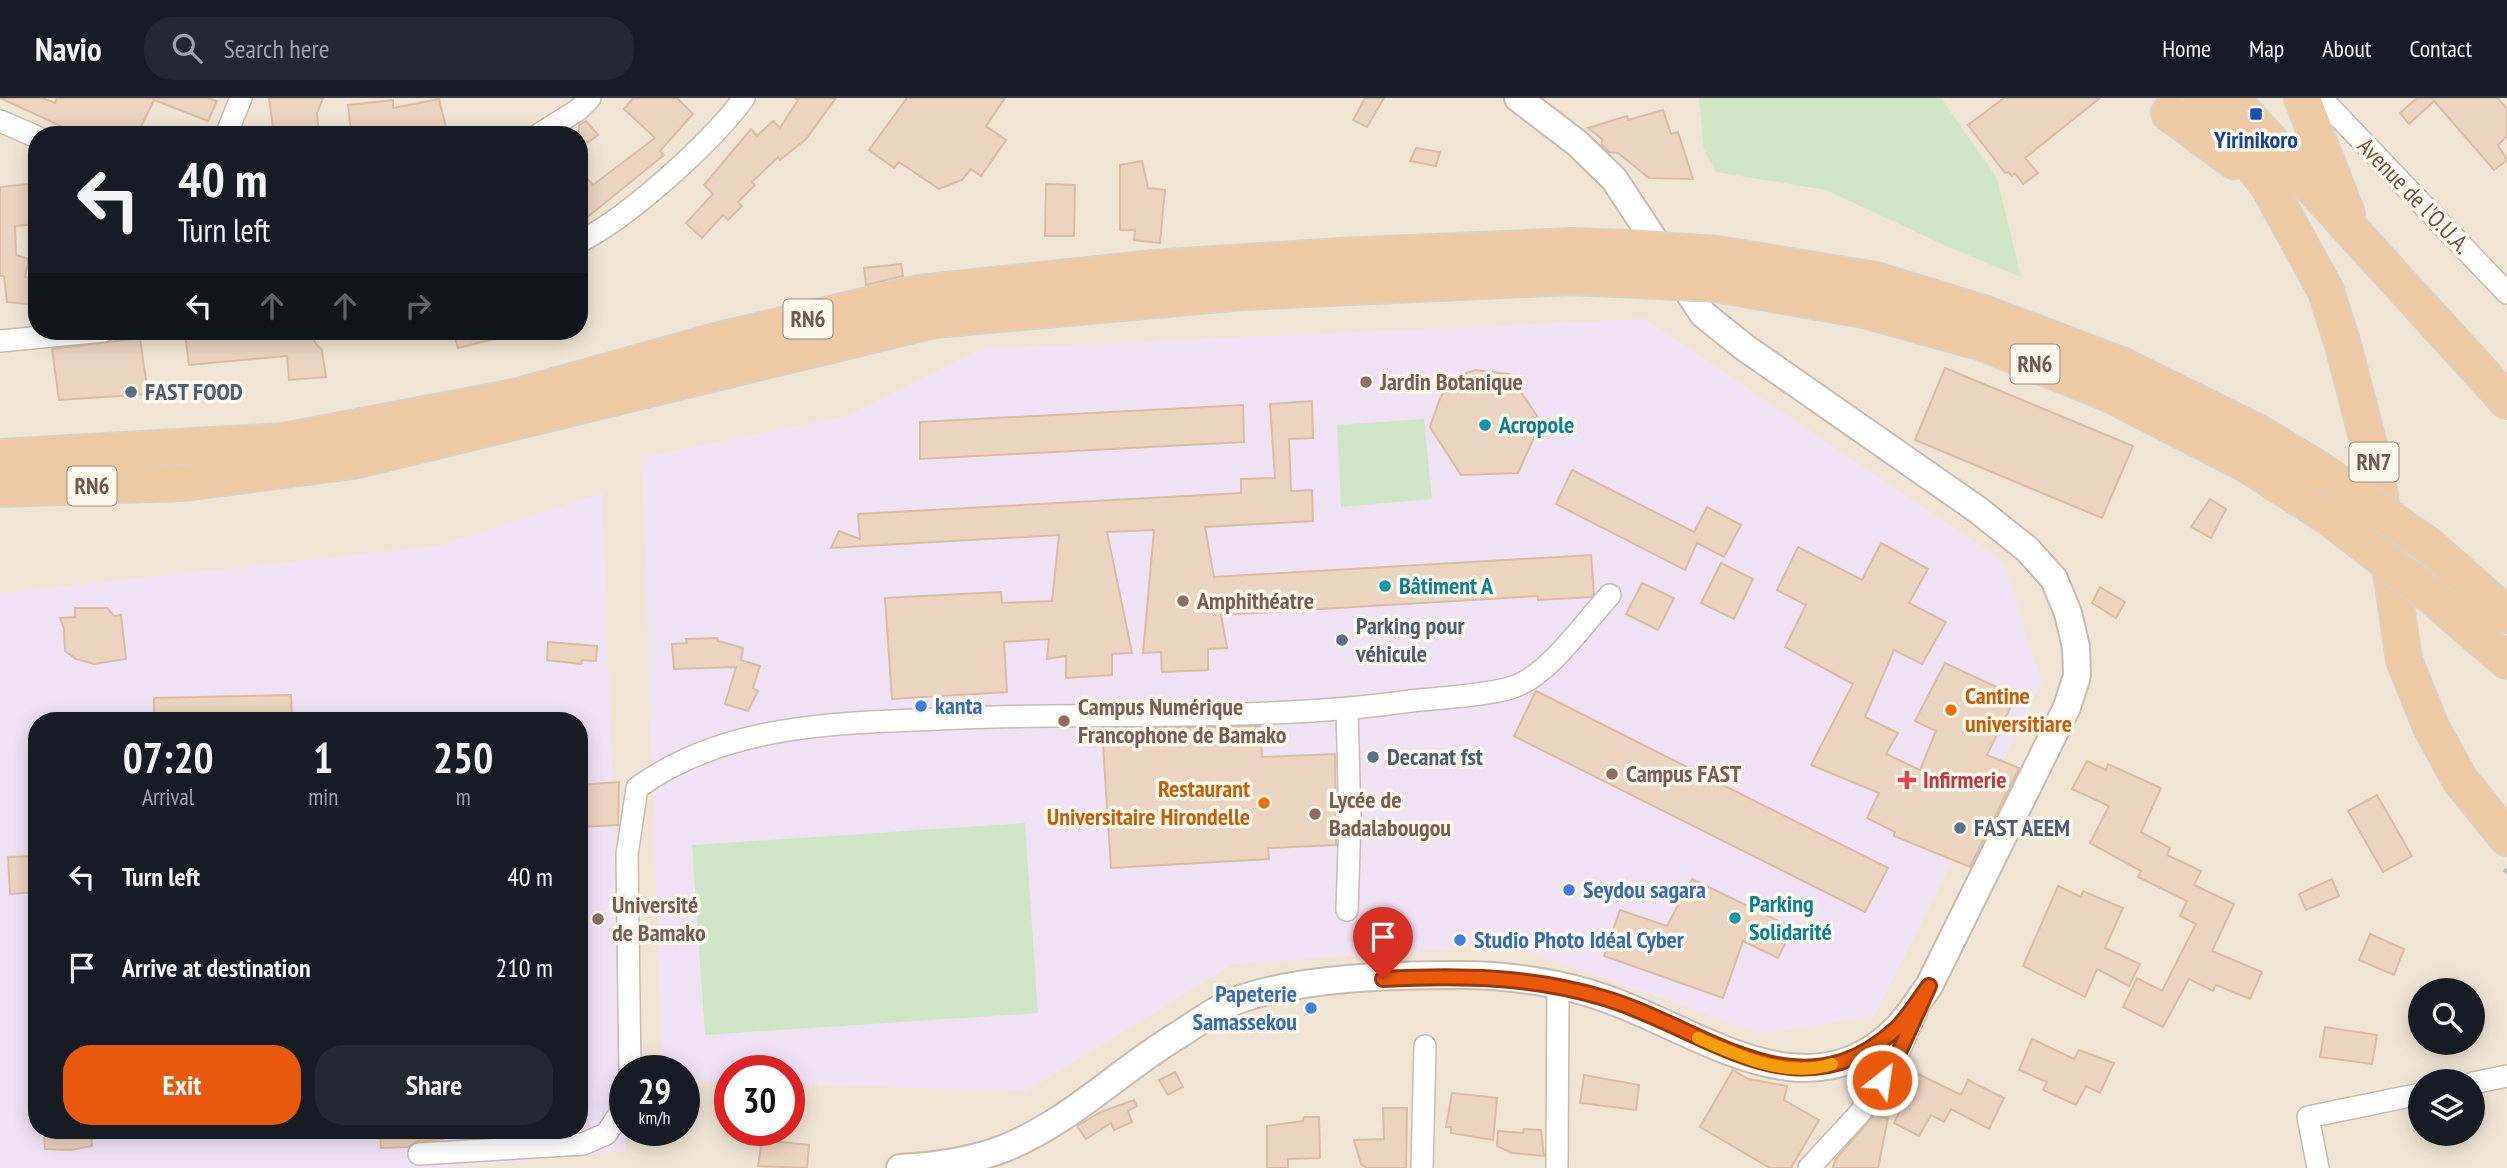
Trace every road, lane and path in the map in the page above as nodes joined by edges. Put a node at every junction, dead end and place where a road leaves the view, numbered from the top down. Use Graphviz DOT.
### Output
graph roads {
  1 [pos="242,98"];
  2 [pos="590,98"];
  3 [pos="744,98"];
  4 [pos="1518,98"];
  5 [pos="2201,98"];
  6 [pos="2231,98"];
  7 [pos="2302,98"];
  8 [pos="2321,98"];
  9 [pos="2162,105"];
  10 [pos="0,121"];
  11 [pos="230,126"];
  12 [pos="552,126"];
  13 [pos="28,133"];
  14 [pos="2269,187"];
  15 [pos="2353,230"];
  16 [pos="588,238"];
  17 [pos="1716,269"];
  18 [pos="2507,293"];
  19 [pos="28,338"];
  20 [pos="0,341"];
  21 [pos="2507,401"];
  22 [pos="0,457"];
  23 [pos="0,489"];
  24 [pos="1610,595"];
  25 [pos="2507,615"];
  26 [pos="2507,661"];
  27 [pos="1347,710"];
  28 [pos="2507,838"];
  29 [pos="1347,910"];
  30 [pos="1929,986"];
  31 [pos="1558,987"];
  32 [pos="1425,1046"];
  33 [pos="630,1055"];
  34 [pos="2507,1076"];
  35 [pos="2485,1081"];
  36 [pos="2408,1096"];
  37 [pos="609,1130"];
  38 [pos="419,1154"];
  39 [pos="900,1168"];
  40 [pos="1422,1168"];
  41 [pos="1557,1168"];
  42 [pos="1810,1168"];
  43 [pos="2318,1168"];
  1 -- 11 [label="street"];
  2 -- 12 [label="street"];
  3 -- 16 [label="street"];
  4 -- 30 [label="street"];
  5 -- 14 [label="highway, RN7"];
  6 -- 15 [label="highway"];
  7 -- 15 [label="highway"];
  8 -- 18 [label="street, Avenue de l'O.U.A."];
  9 -- 14 [label="highway"];
  10 -- 13 [label="street"];
  14 -- 28 [label="highway, RN7"];
  15 -- 21 [label="highway"];
  17 -- 22 [label="highway, RN6, bridge"];
  17 -- 23 [label="highway, RN6, bridge"];
  17 -- 25 [label="highway, RN6, bridge"];
  17 -- 26 [label="highway, RN6, bridge"];
  19 -- 20 [label="street"];
  24 -- 27 [label="street"];
  27 -- 29 [label="street"];
  27 -- 33 [label="street"];
  30 -- 31 [label="street"];
  30 -- 42 [label="street"];
  31 -- 39 [label="street"];
  31 -- 41 [label="street"];
  32 -- 40 [label="street"];
  34 -- 35 [label="street"];
  36 -- 43 [label="street"];
  37 -- 38 [label="street"];
}
